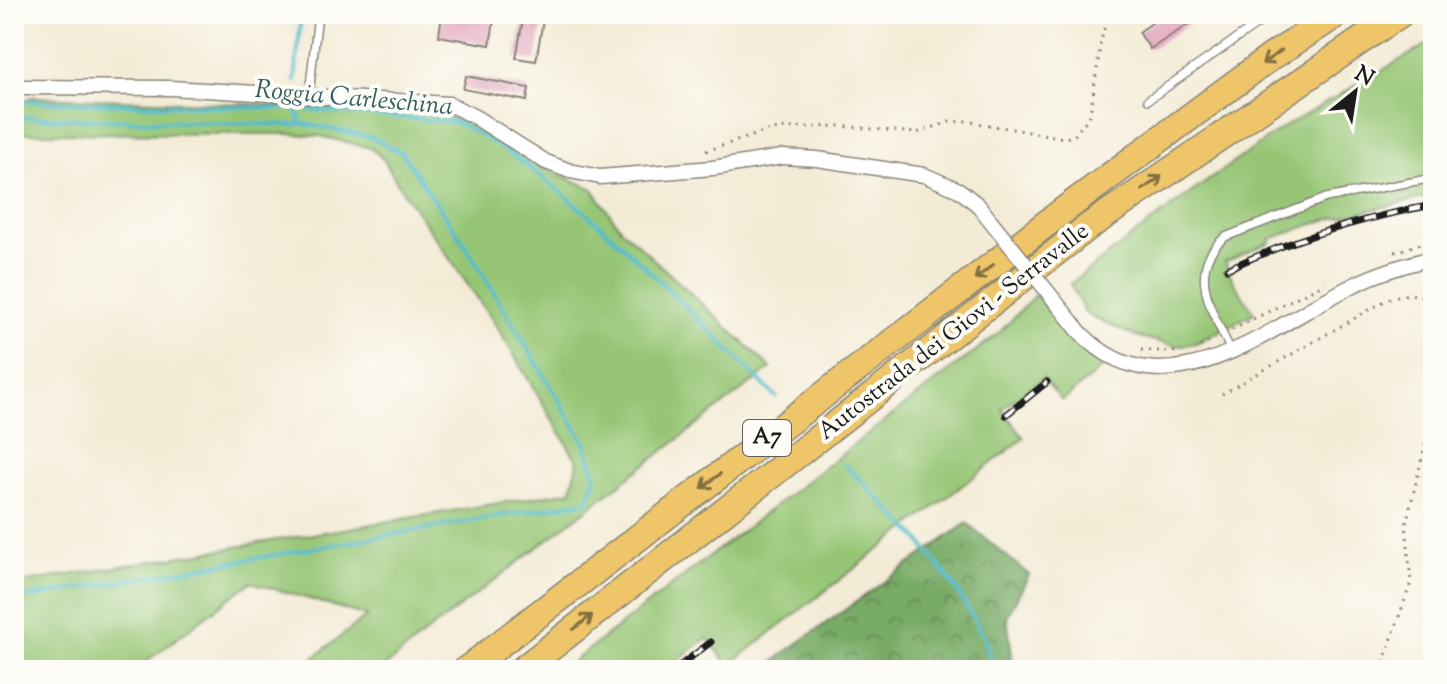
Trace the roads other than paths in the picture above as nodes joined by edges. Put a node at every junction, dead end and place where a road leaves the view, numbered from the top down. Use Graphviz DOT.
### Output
graph roads {
  1 [pos="318,14"];
  2 [pos="1272,14"];
  3 [pos="1337,14"];
  4 [pos="1400,14"];
  5 [pos="14,87"];
  6 [pos="309,96"];
  7 [pos="1148,100"];
  8 [pos="1433,178"];
  9 [pos="1433,258"];
  10 [pos="1231,351"];
  11 [pos="466,670"];
  12 [pos="522,670"];
  1 -- 6 [label="lane"];
  2 -- 7 [label="lane"];
  3 -- 11 [label="highway, Autostrada dei Giovi - Serravalle / A7, one-way"];
  12 -- 4 [label="highway, Autostrada dei Giovi - Serravalle / A7, one-way"];
  5 -- 6 [label="street"];
  6 -- 10 [label="street, bridge"];
  8 -- 10 [label="lane"];
  9 -- 10 [label="street"];
}
